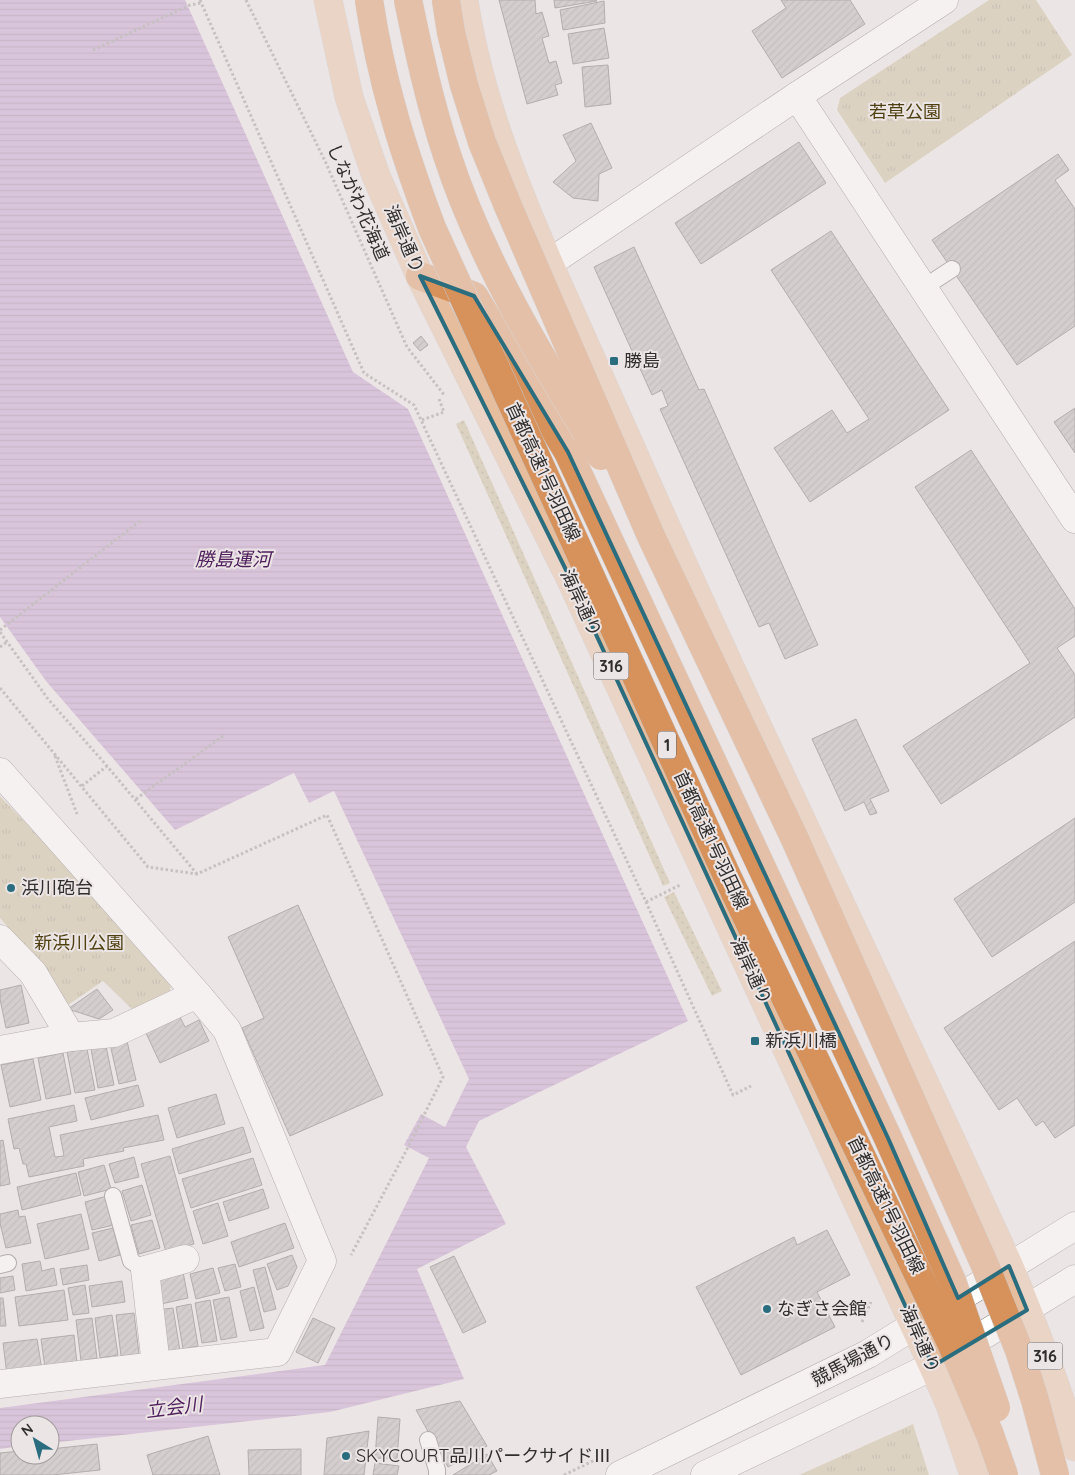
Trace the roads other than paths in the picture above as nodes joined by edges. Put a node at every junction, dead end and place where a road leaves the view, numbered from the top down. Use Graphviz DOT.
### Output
graph roads {
  1 [pos="328,0"];
  2 [pos="370,0"];
  3 [pos="408,0"];
  4 [pos="446,0"];
  5 [pos="464,0"];
  6 [pos="944,0"];
  7 [pos="797,96"];
  8 [pos="549,263"];
  9 [pos="952,269"];
  10 [pos="420,276"];
  11 [pos="923,288"];
  12 [pos="1075,518"];
  13 [pos="651,536"];
  14 [pos="0,772"];
  15 [pos="0,939"];
  16 [pos="197,994"];
  17 [pos="71,1037"];
  18 [pos="0,1050"];
  19 [pos="113,1196"];
  20 [pos="1075,1226"];
  21 [pos="185,1259"];
  22 [pos="1009,1266"];
  23 [pos="145,1270"];
  24 [pos="1075,1279"];
  25 [pos="1027,1310"];
  26 [pos="915,1326"];
  27 [pos="156,1365"];
  28 [pos="933,1366"];
  29 [pos="0,1384"];
  30 [pos="428,1440"];
  31 [pos="1075,1447"];
  32 [pos="437,1475"];
  33 [pos="620,1475"];
  34 [pos="705,1475"];
  35 [pos="974,1475"];
  36 [pos="1004,1475"];
  37 [pos="1010,1475"];
  38 [pos="1055,1475"];
  1 -- 10 [label="main road, 海岸通り / 316"];
  2 -- 36 [label="highway, 首都高速1号羽田線 / 1, bridge"];
  3 -- 13 [label="highway, bridge"];
  4 -- 13 [label="highway, bridge"];
  5 -- 8 [label="main road, 316"];
  6 -- 7 [label="street"];
  7 -- 8 [label="street"];
  7 -- 11 [label="street"];
  8 -- 22 [label="main road, 316"];
  9 -- 11 [label="lane"];
  10 -- 26 [label="main road, 海岸通り / 316"];
  10 -- 37 [label="highway, bridge"];
  11 -- 12 [label="street"];
  13 -- 38 [label="highway, bridge"];
  14 -- 16 [label="street"];
  15 -- 17 [label="street"];
  16 -- 17 [label="street"];
  16 -- 27 [label="street"];
  17 -- 18 [label="street"];
  19 -- 23 [label="lane"];
  20 -- 22 [label="street, 競馬場通り"];
  21 -- 23 [label="street"];
  22 -- 25 [label="main road, 316"];
  22 -- 26 [label="street, 競馬場通り"];
  23 -- 27 [label="street"];
  24 -- 25 [label="street"];
  25 -- 28 [label="street"];
  25 -- 31 [label="main road, 316"];
  26 -- 28 [label="main road, 海岸通り / 316"];
  26 -- 33 [label="street, 競馬場通り"];
  27 -- 29 [label="street"];
  28 -- 34 [label="street"];
  28 -- 35 [label="main road, 海岸通り / 316"];
  30 -- 32 [label="lane"];
}
